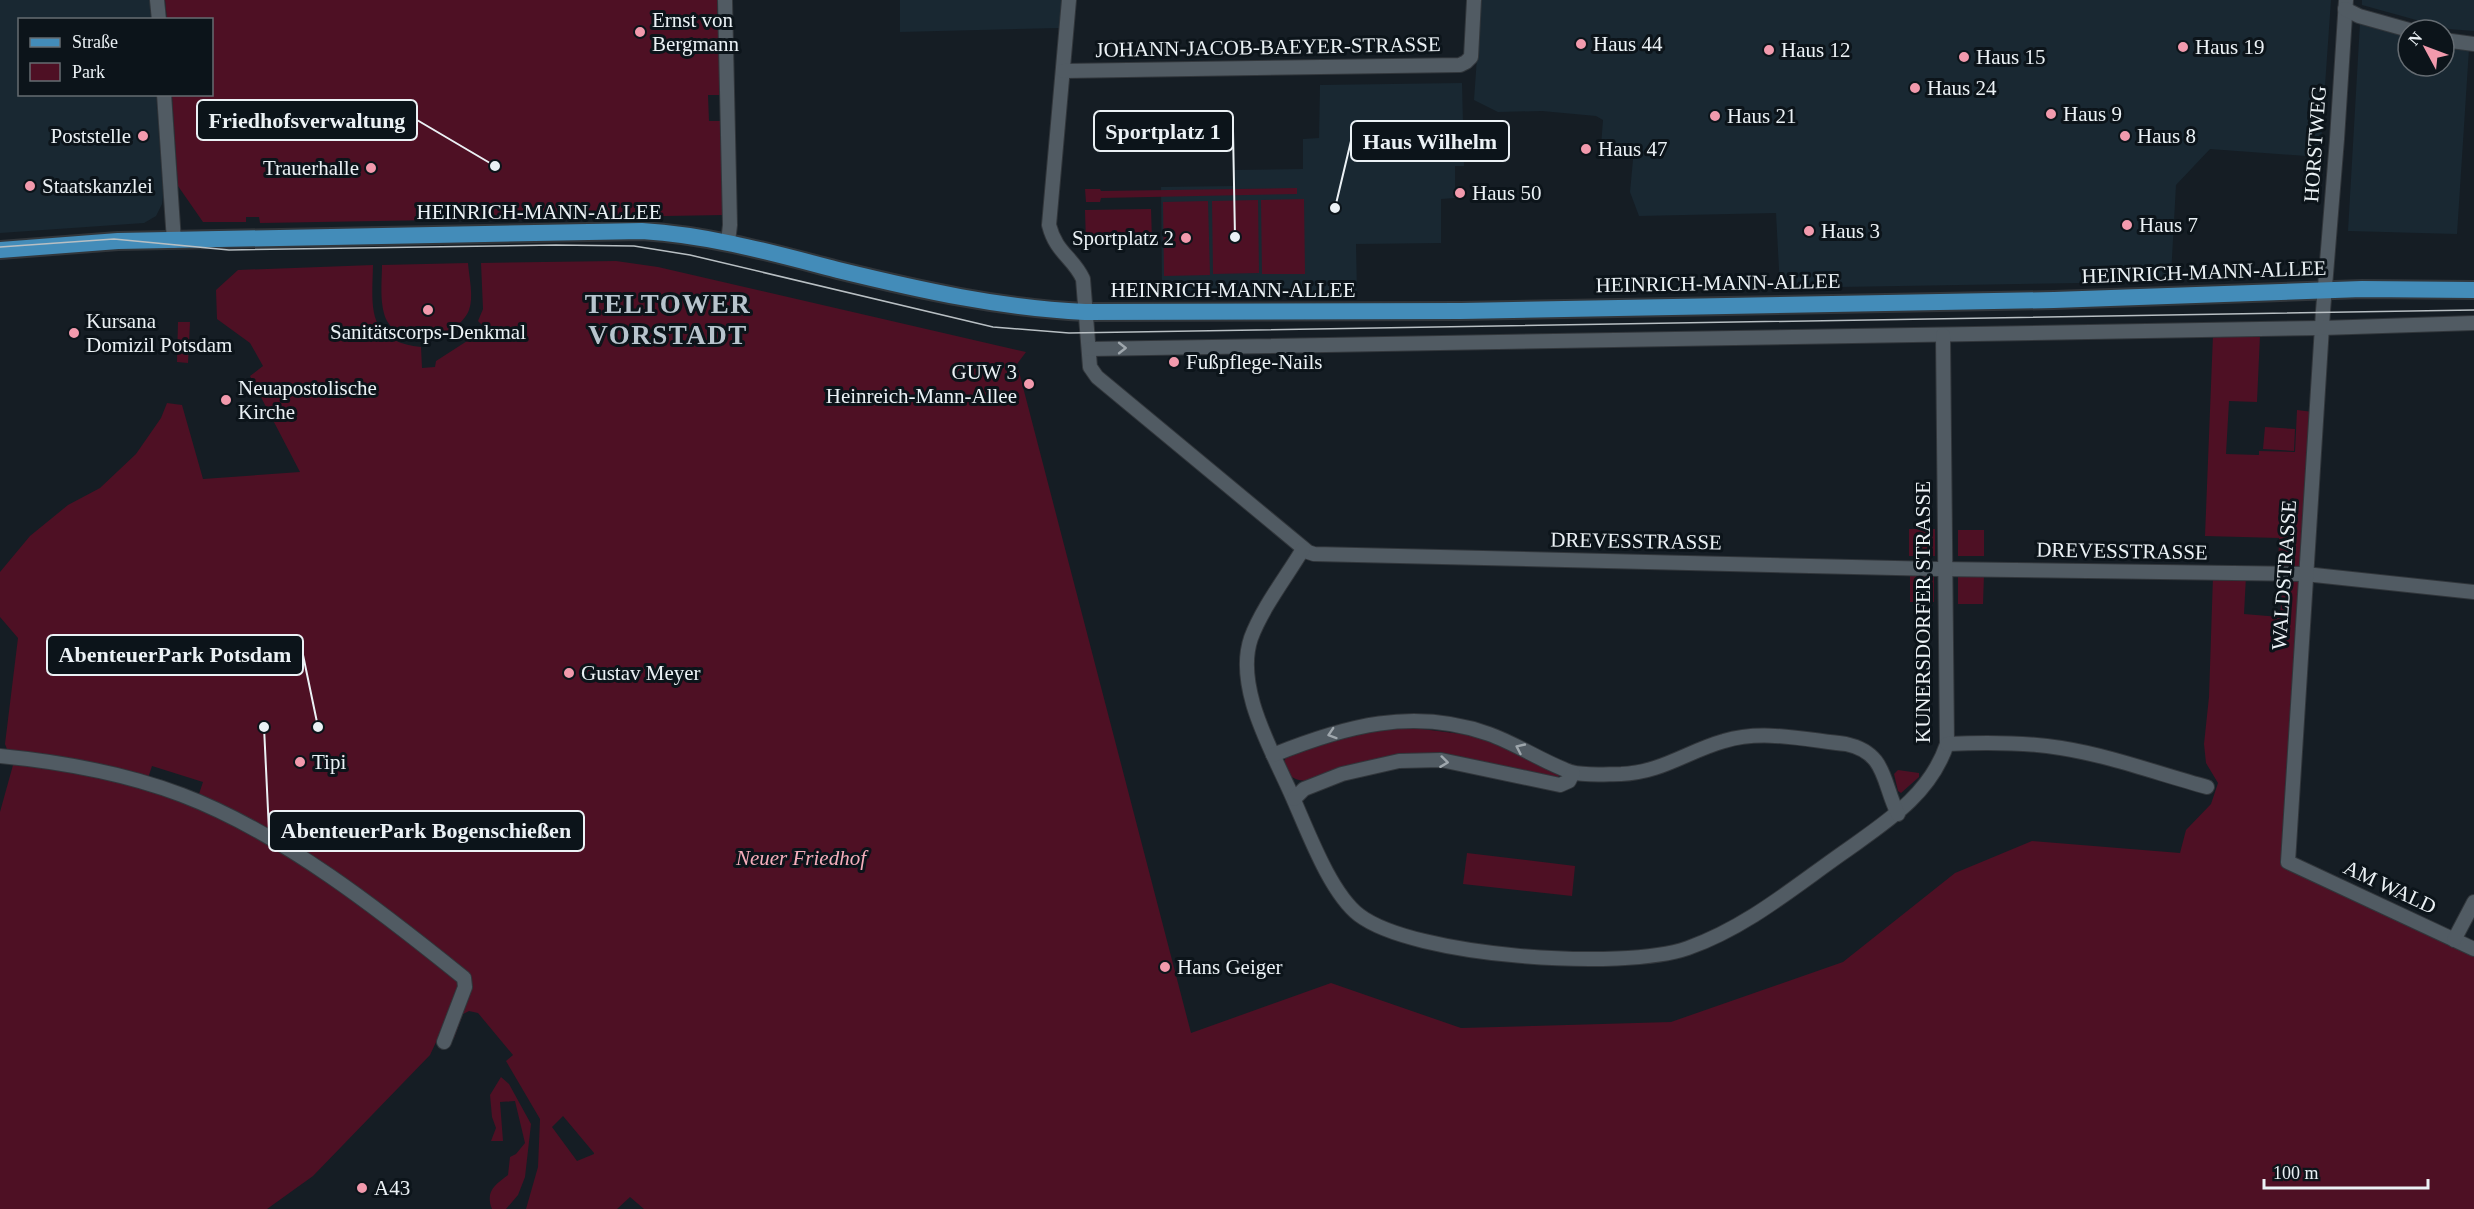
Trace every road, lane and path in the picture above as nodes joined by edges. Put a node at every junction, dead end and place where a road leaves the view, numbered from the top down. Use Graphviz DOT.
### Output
graph roads {
  1 [pos="157,0"];
  2 [pos="725,0"];
  3 [pos="1070,0"];
  4 [pos="1474,0"];
  5 [pos="2345,4"];
  6 [pos="159,18"];
  7 [pos="2396,26"];
  8 [pos="2456,42"];
  9 [pos="2474,44"];
  10 [pos="1063,71"];
  11 [pos="164,96"];
  12 [pos="174,241"];
  13 [pos="728,242"];
  14 [pos="0,250"];
  15 [pos="2474,290"];
  16 [pos="2324,291"];
  17 [pos="1085,312"];
  18 [pos="2474,323"];
  19 [pos="2322,328"];
  20 [pos="1943,335"];
  21 [pos="1089,349"];
  22 [pos="1304,549"];
  23 [pos="1945,569"];
  24 [pos="2305,574"];
  25 [pos="2474,592"];
  26 [pos="1947,744"];
  27 [pos="1273,755"];
  28 [pos="0,756"];
  29 [pos="1573,773"];
  30 [pos="2207,787"];
  31 [pos="1294,799"];
  32 [pos="1898,814"];
  33 [pos="2288,862"];
  34 [pos="2474,902"];
  35 [pos="2454,940"];
  36 [pos="2474,949"];
  37 [pos="444,1042"];
  1 -- 6 [label="street"];
  2 -- 13 [label="street"];
  3 -- 10 [label="street, DREVESSTRASSE"];
  4 -- 10 [label="street, JOHANN-JACOB-BAEYER-STRASSE"];
  5 -- 7 [label="street"];
  5 -- 16 [label="street, HORSTWEG"];
  8 -- 9 [label="street"];
  10 -- 17 [label="street, DREVESSTRASSE"];
  11 -- 12 [label="street"];
  12 -- 13 [label="main road, HEINRICH-MANN-ALLEE"];
  12 -- 14 [label="main road, HEINRICH-MANN-ALLEE"];
  13 -- 17 [label="main road, HEINRICH-MANN-ALLEE"];
  15 -- 16 [label="main road, HEINRICH-MANN-ALLEE"];
  16 -- 17 [label="main road, HEINRICH-MANN-ALLEE"];
  16 -- 19 [label="street, WALDSTRASSE"];
  17 -- 21 [label="street, DREVESSTRASSE"];
  18 -- 19 [label="street"];
  19 -- 20 [label="street"];
  19 -- 24 [label="street, WALDSTRASSE"];
  21 -- 20 [label="street, one-way"];
  20 -- 23 [label="street, KUNERSDORFER STRASSE"];
  21 -- 22 [label="street, DREVESSTRASSE"];
  22 -- 23 [label="street, DREVESSTRASSE"];
  22 -- 27 [label="street, KUNERSDORFER STRASSE"];
  23 -- 24 [label="street, DREVESSTRASSE"];
  23 -- 26 [label="street, KUNERSDORFER STRASSE"];
  24 -- 25 [label="street, DREVESSTRASSE"];
  24 -- 33 [label="street, WALDSTRASSE"];
  26 -- 30 [label="street"];
  26 -- 32 [label="street, KUNERSDORFER STRASSE"];
  29 -- 27 [label="street, one-way"];
  27 -- 31 [label="street, KUNERSDORFER STRASSE"];
  28 -- 37 [label="street"];
  31 -- 29 [label="street, one-way"];
  29 -- 32 [label="street"];
  31 -- 32 [label="street, KUNERSDORFER STRASSE"];
  33 -- 35 [label="street, AM WALD"];
  34 -- 35 [label="street"];
  35 -- 36 [label="street, AM WALD"];
}
